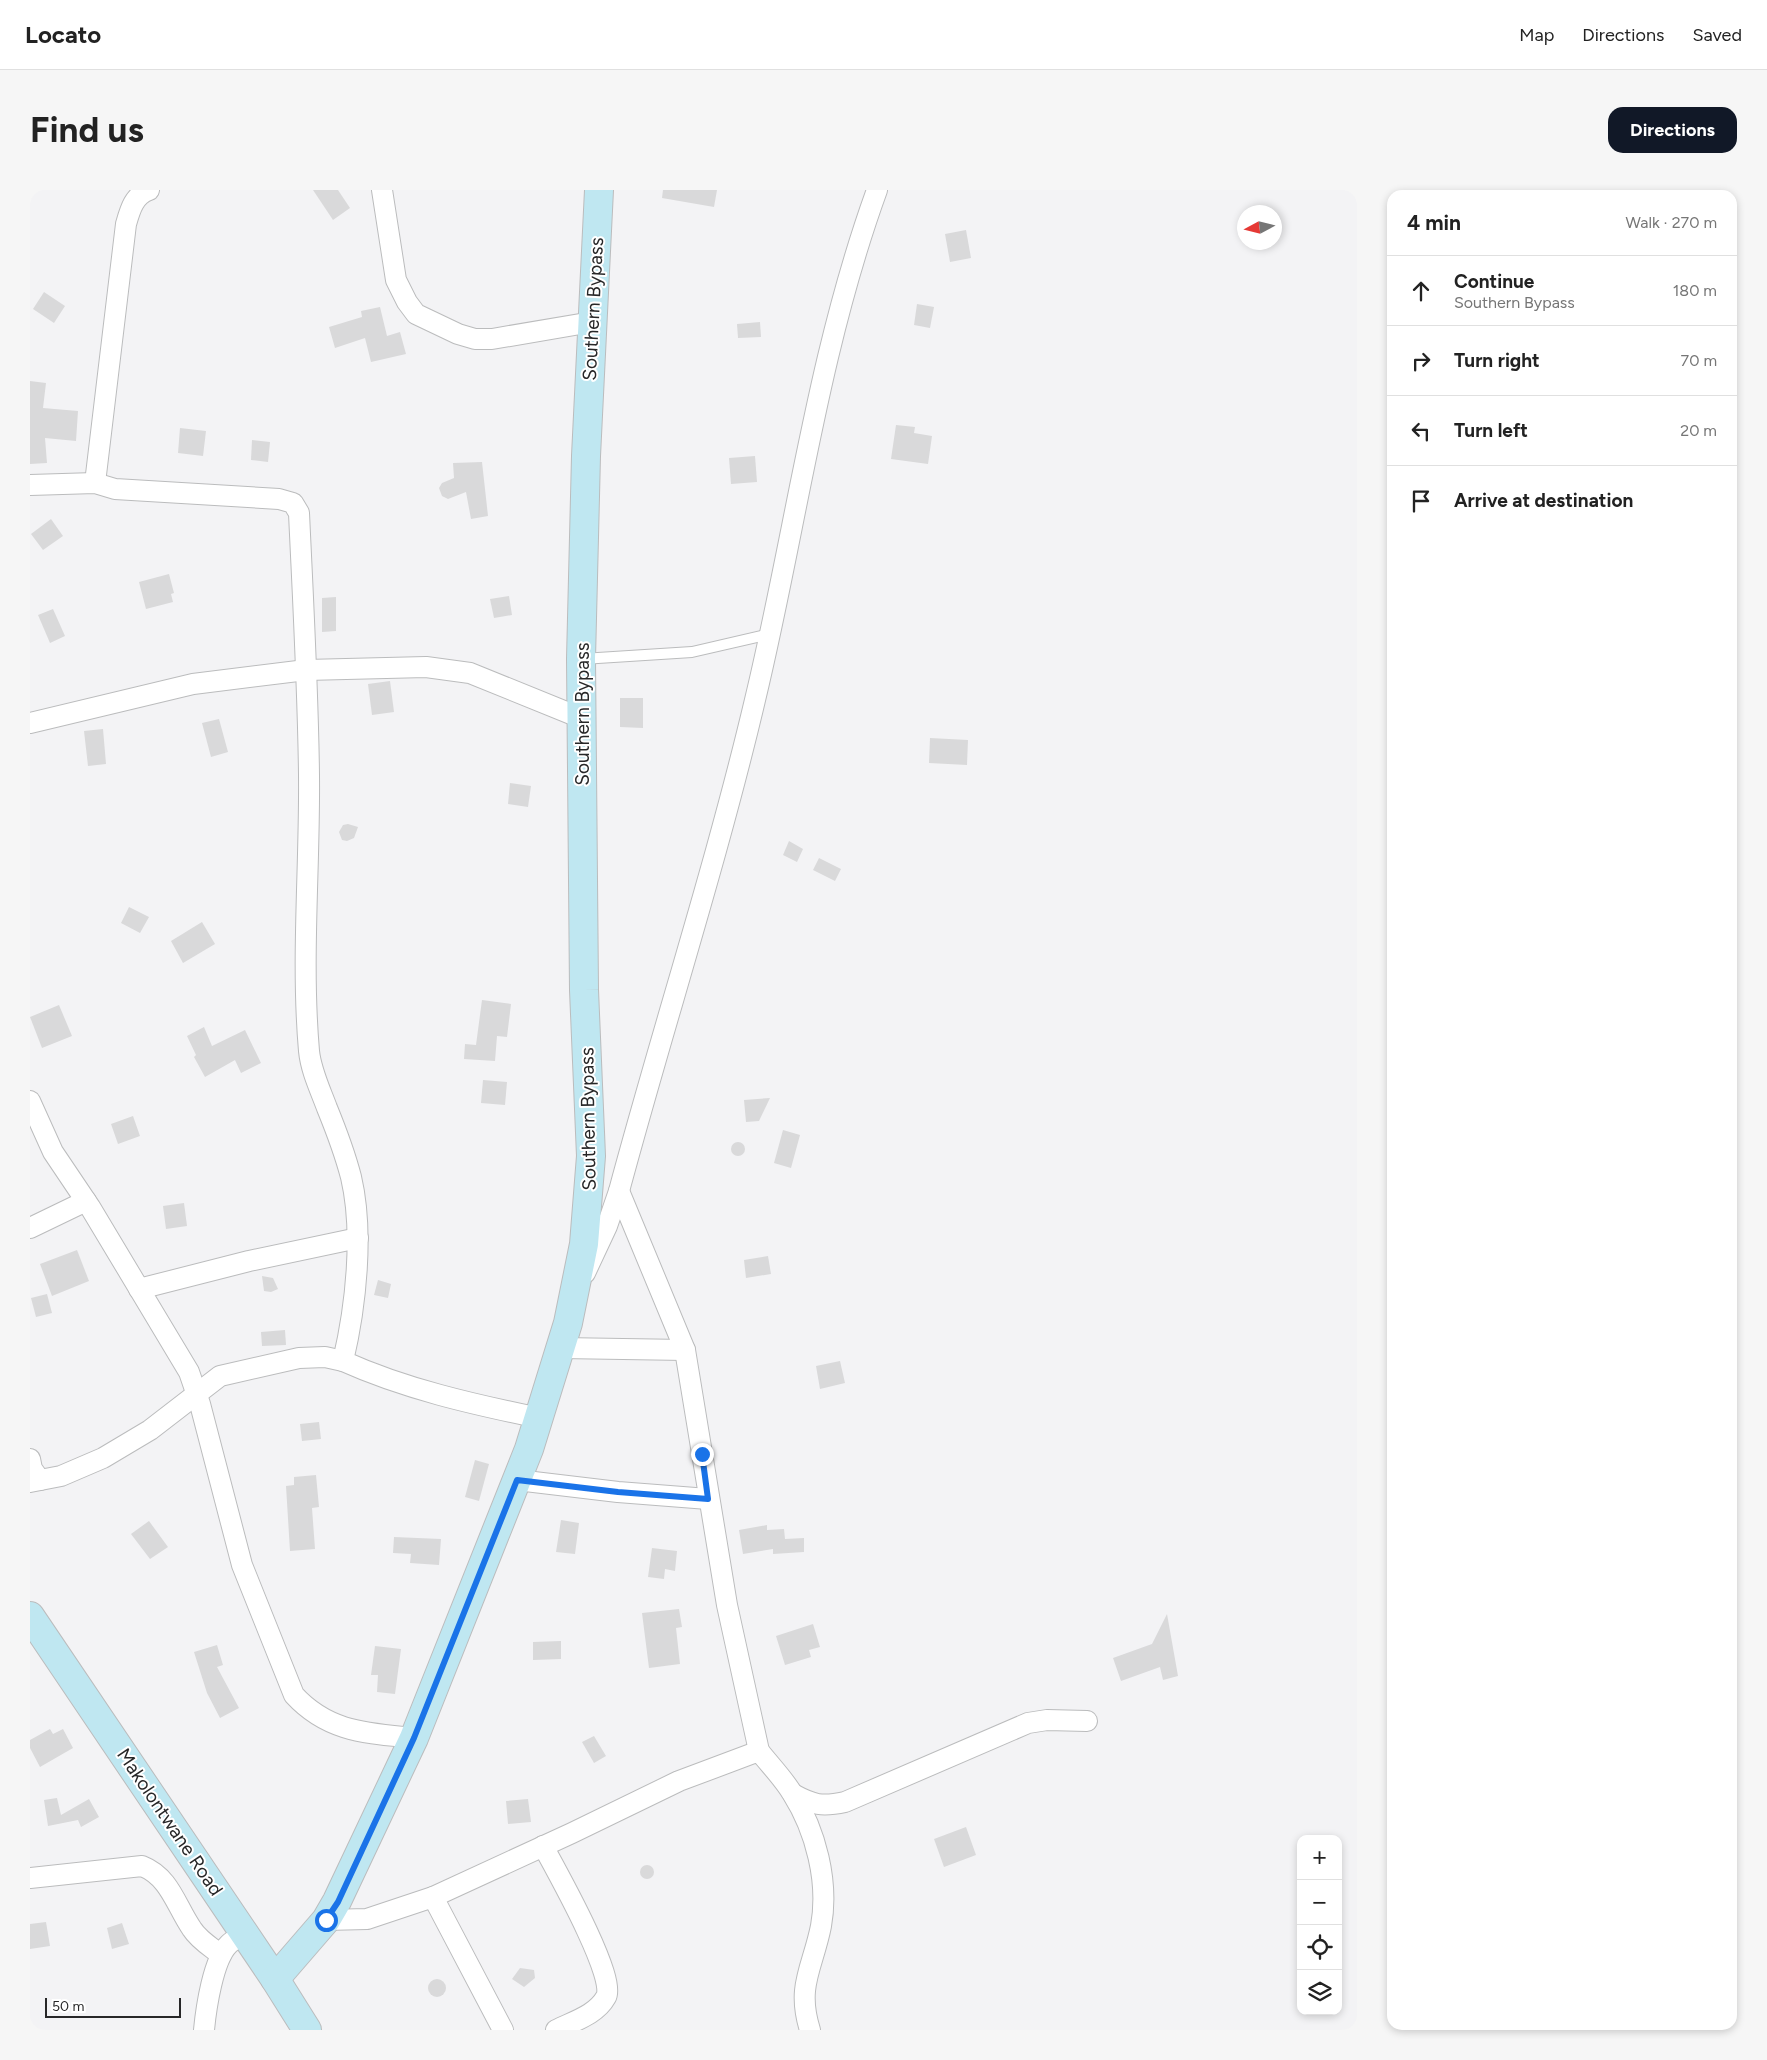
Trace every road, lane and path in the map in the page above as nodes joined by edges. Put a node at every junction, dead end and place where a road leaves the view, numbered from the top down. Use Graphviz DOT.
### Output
graph roads {
  1 [pos="149,190"];
  2 [pos="382,190"];
  3 [pos="599,190"];
  4 [pos="877,190"];
  5 [pos="592,322"];
  6 [pos="95,483"];
  7 [pos="30,485"];
  8 [pos="770,634"];
  9 [pos="581,659"];
  10 [pos="306,670"];
  11 [pos="580,718"];
  12 [pos="30,723"];
  13 [pos="30,1102"];
  14 [pos="619,1191"];
  15 [pos="86,1201"];
  16 [pos="30,1228"];
  17 [pos="358,1238"];
  18 [pos="139,1289"];
  19 [pos="575,1295"];
  20 [pos="561,1348"];
  21 [pos="685,1350"];
  22 [pos="343,1361"];
  23 [pos="197,1395"];
  24 [pos="539,1418"];
  25 [pos="30,1459"];
  26 [pos="517,1480"];
  27 [pos="35,1481"];
  28 [pos="708,1499"];
  29 [pos="30,1616"];
  30 [pos="1086,1721"];
  31 [pos="414,1738"];
  32 [pos="759,1751"];
  33 [pos="793,1794"];
  34 [pos="543,1846"];
  35 [pos="30,1878"];
  36 [pos="433,1897"];
  37 [pos="326,1920"];
  38 [pos="245,1934"];
  39 [pos="221,1955"];
  40 [pos="275,1979"];
  41 [pos="204,2030"];
  42 [pos="307,2030"];
  43 [pos="503,2030"];
  44 [pos="556,2030"];
  45 [pos="810,2030"];
  1 -- 6 [label="street"];
  2 -- 5 [label="street"];
  3 -- 5 [label="street, Southern Bypass"];
  4 -- 8 [label="street"];
  5 -- 9 [label="street, Southern Bypass"];
  6 -- 7 [label="street"];
  6 -- 10 [label="street"];
  8 -- 9 [label="lane"];
  8 -- 14 [label="street"];
  9 -- 11 [label="street, Southern Bypass"];
  10 -- 11 [label="street"];
  10 -- 12 [label="street"];
  10 -- 17 [label="street"];
  11 -- 19 [label="street, Southern Bypass"];
  13 -- 15 [label="street"];
  14 -- 19 [label="street"];
  14 -- 21 [label="street"];
  15 -- 16 [label="street"];
  15 -- 18 [label="street"];
  17 -- 18 [label="street"];
  17 -- 22 [label="street"];
  18 -- 23 [label="street"];
  19 -- 20 [label="street, Southern Bypass"];
  20 -- 21 [label="street"];
  20 -- 24 [label="street, Southern Bypass"];
  21 -- 28 [label="street"];
  22 -- 23 [label="street"];
  22 -- 24 [label="street"];
  23 -- 27 [label="street"];
  23 -- 31 [label="street"];
  24 -- 26 [label="street, Southern Bypass"];
  25 -- 27 [label="street"];
  26 -- 28 [label="street"];
  26 -- 31 [label="street, Southern Bypass"];
  28 -- 32 [label="street"];
  29 -- 38 [label="street, Makolontwane Road"];
  30 -- 33 [label="street"];
  31 -- 37 [label="street, Southern Bypass"];
  32 -- 33 [label="street"];
  32 -- 34 [label="street"];
  33 -- 45 [label="street"];
  34 -- 36 [label="street"];
  34 -- 44 [label="street"];
  35 -- 39 [label="street"];
  36 -- 37 [label="street"];
  36 -- 43 [label="street"];
  37 -- 40 [label="street, Southern Bypass"];
  38 -- 39 [label="street"];
  38 -- 40 [label="street, Makolontwane Road"];
  39 -- 41 [label="street"];
  40 -- 42 [label="street, Makolontwane Road"];
}
